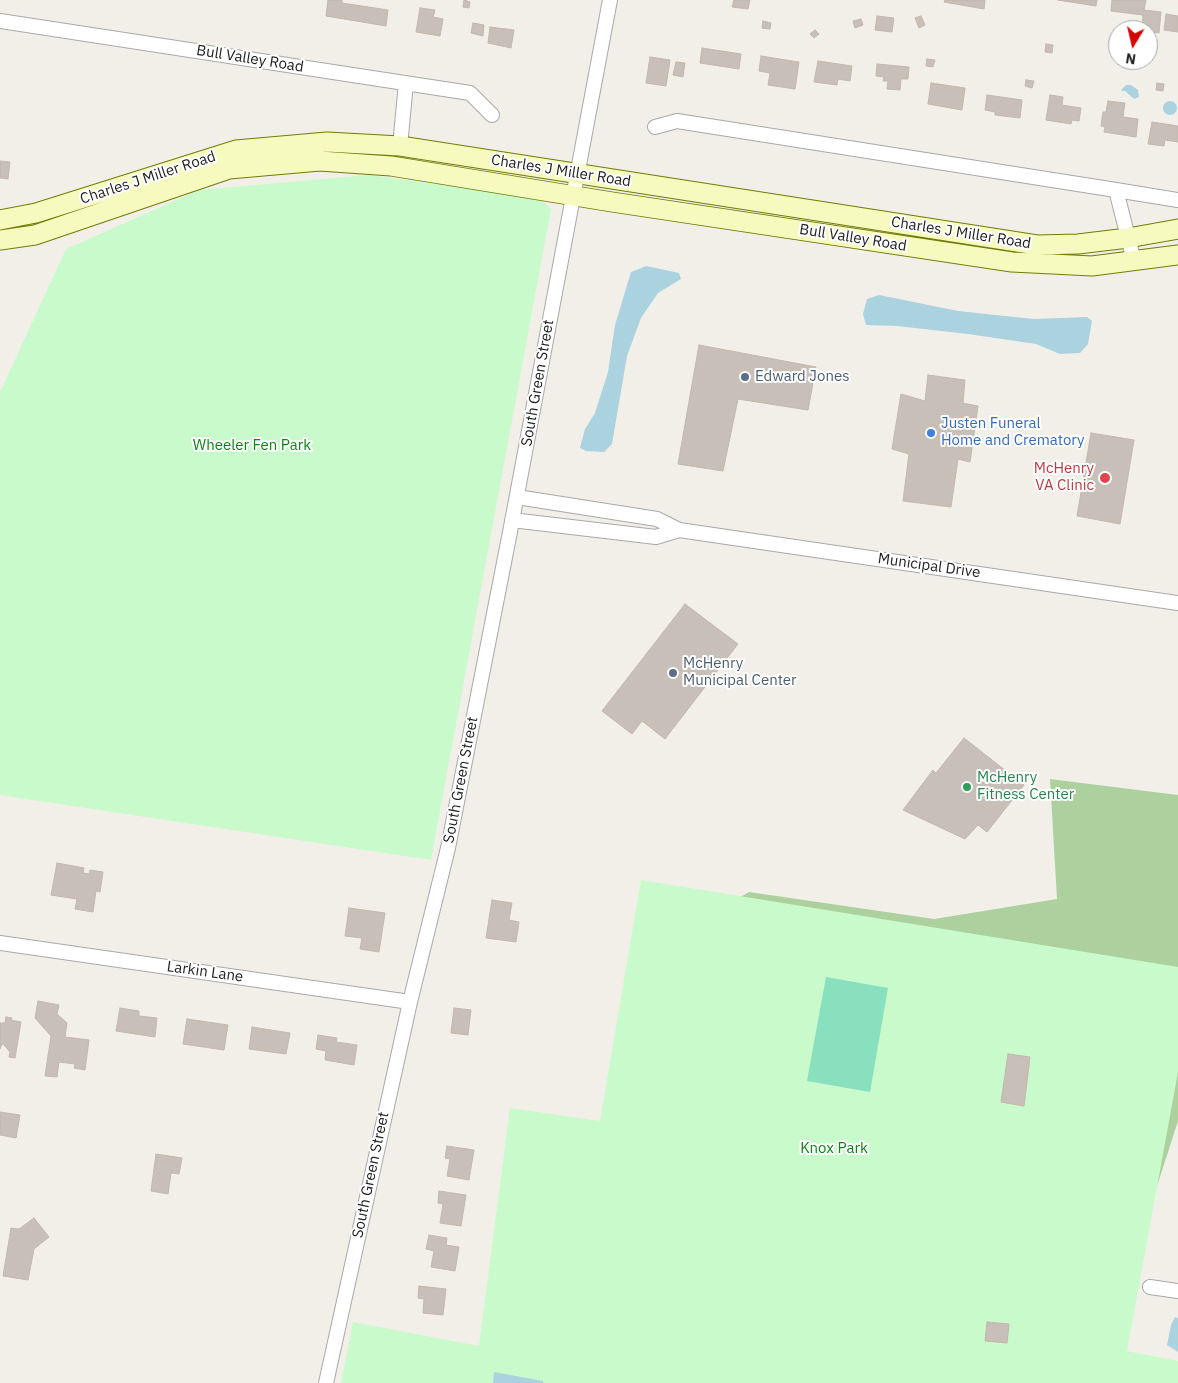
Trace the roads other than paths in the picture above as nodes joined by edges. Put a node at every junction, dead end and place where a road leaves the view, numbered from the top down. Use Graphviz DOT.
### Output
graph roads {
  1 [pos="610,0"];
  2 [pos="0,20"];
  3 [pos="406,83"];
  4 [pos="492,115"];
  5 [pos="655,127"];
  6 [pos="400,146"];
  7 [pos="576,174"];
  8 [pos="1116,190"];
  9 [pos="573,195"];
  10 [pos="1178,200"];
  11 [pos="0,220"];
  12 [pos="1178,229"];
  13 [pos="1128,238"];
  14 [pos="0,240"];
  15 [pos="1178,255"];
  16 [pos="1134,261"];
  17 [pos="517,497"];
  18 [pos="512,520"];
  19 [pos="679,530"];
  20 [pos="1178,603"];
  21 [pos="0,943"];
  22 [pos="410,1002"];
  23 [pos="1150,1287"];
  24 [pos="1178,1291"];
  25 [pos="326,1383"];
  1 -- 7 [label="street, South Green Street"];
  2 -- 3 [label="street, Bull Valley Road"];
  3 -- 4 [label="street, Bull Valley Road"];
  3 -- 6 [label="street"];
  5 -- 8 [label="street"];
  6 -- 7 [label="street, Charles J Miller Road"];
  6 -- 11 [label="street, Charles J Miller Road"];
  7 -- 9 [label="street, South Green Street"];
  7 -- 13 [label="street, Charles J Miller Road"];
  8 -- 10 [label="street"];
  8 -- 13 [label="street"];
  9 -- 14 [label="street, Charles J Miller Road"];
  9 -- 16 [label="street, Bull Valley Road"];
  9 -- 17 [label="street, South Green Street"];
  12 -- 13 [label="street"];
  13 -- 16 [label="street"];
  15 -- 16 [label="street, Bull Valley Road"];
  17 -- 18 [label="street, South Green Street"];
  17 -- 19 [label="street, Municipal Drive"];
  18 -- 19 [label="street, Municipal Drive"];
  18 -- 22 [label="street, South Green Street"];
  19 -- 20 [label="street, Municipal Drive"];
  21 -- 22 [label="street, Larkin Lane"];
  22 -- 25 [label="street, South Green Street"];
  23 -- 24 [label="street"];
}
